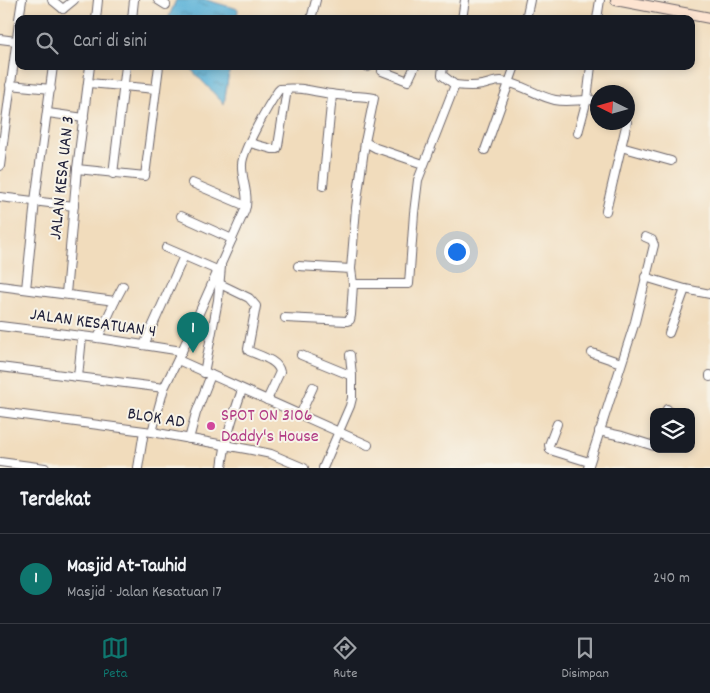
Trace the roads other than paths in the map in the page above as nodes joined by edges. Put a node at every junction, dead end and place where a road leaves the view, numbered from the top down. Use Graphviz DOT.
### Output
graph roads {
  1 [pos="22,0"];
  2 [pos="52,0"];
  3 [pos="74,0"];
  4 [pos="98,0"];
  5 [pos="134,0"];
  6 [pos="158,0"];
  7 [pos="316,0"];
  8 [pos="465,0"];
  9 [pos="530,0"];
  10 [pos="600,0"];
  11 [pos="616,0"];
  12 [pos="654,3"];
  13 [pos="166,5"];
  14 [pos="63,9"];
  15 [pos="20,15"];
  16 [pos="62,15"];
  17 [pos="96,15"];
  18 [pos="132,15"];
  19 [pos="312,15"];
  20 [pos="463,15"];
  21 [pos="527,15"];
  22 [pos="598,15"];
  23 [pos="710,18"];
  24 [pos="0,39"];
  25 [pos="15,41"];
  26 [pos="15,48"];
  27 [pos="53,70"];
  28 [pos="90,70"];
  29 [pos="125,70"];
  30 [pos="158,70"];
  31 [pos="414,70"];
  32 [pos="443,70"];
  33 [pos="514,70"];
  34 [pos="591,70"];
  35 [pos="382,71"];
  36 [pos="510,82"];
  37 [pos="89,83"];
  38 [pos="10,85"];
  39 [pos="455,85"];
  40 [pos="123,86"];
  41 [pos="51,89"];
  42 [pos="156,89"];
  43 [pos="287,89"];
  44 [pos="332,94"];
  45 [pos="587,99"];
  46 [pos="590,100"];
  47 [pos="48,113"];
  48 [pos="84,118"];
  49 [pos="625,130"];
  50 [pos="578,133"];
  51 [pos="250,142"];
  52 [pos="365,142"];
  53 [pos="621,147"];
  54 [pos="1,150"];
  55 [pos="485,150"];
  56 [pos="671,161"];
  57 [pos="423,164"];
  58 [pos="0,166"];
  59 [pos="77,170"];
  60 [pos="113,174"];
  61 [pos="192,183"];
  62 [pos="323,186"];
  63 [pos="0,197"];
  64 [pos="34,201"];
  65 [pos="74,206"];
  66 [pos="246,206"];
  67 [pos="606,211"];
  68 [pos="181,216"];
  69 [pos="645,237"];
  70 [pos="232,239"];
  71 [pos="166,248"];
  72 [pos="184,256"];
  73 [pos="298,266"];
  74 [pos="219,267"];
  75 [pos="351,269"];
  76 [pos="645,277"];
  77 [pos="220,284"];
  78 [pos="353,284"];
  79 [pos="0,286"];
  80 [pos="123,286"];
  81 [pos="26,289"];
  82 [pos="685,289"];
  83 [pos="66,294"];
  84 [pos="710,294"];
  85 [pos="114,301"];
  86 [pos="285,318"];
  87 [pos="0,326"];
  88 [pos="669,333"];
  89 [pos="82,337"];
  90 [pos="98,338"];
  91 [pos="144,345"];
  92 [pos="182,351"];
  93 [pos="592,353"];
  94 [pos="301,355"];
  95 [pos="350,355"];
  96 [pos="178,360"];
  97 [pos="621,363"];
  98 [pos="0,367"];
  99 [pos="208,374"];
  100 [pos="352,376"];
  101 [pos="78,377"];
  102 [pos="313,387"];
  103 [pos="164,388"];
  104 [pos="242,390"];
  105 [pos="267,400"];
  106 [pos="0,412"];
  107 [pos="300,415"];
  108 [pos="556,424"];
  109 [pos="599,431"];
  110 [pos="148,432"];
  111 [pos="339,433"];
  112 [pos="189,439"];
  113 [pos="225,445"];
  114 [pos="368,445"];
  115 [pos="650,445"];
  116 [pos="0,462"];
  117 [pos="588,465"];
  118 [pos="45,468"];
  119 [pos="138,468"];
  120 [pos="222,468"];
  121 [pos="304,468"];
  122 [pos="323,468"];
  1 -- 15 [label="street"];
  2 -- 14 [label="street"];
  3 -- 14 [label="street"];
  4 -- 17 [label="street"];
  5 -- 18 [label="street"];
  6 -- 13 [label="street"];
  7 -- 19 [label="street"];
  8 -- 20 [label="street"];
  9 -- 21 [label="street"];
  10 -- 22 [label="street"];
  11 -- 12 [label="main road"];
  12 -- 23 [label="main road"];
  14 -- 16 [label="street"];
  24 -- 25 [label="street"];
  26 -- 38 [label="street"];
  27 -- 41 [label="street"];
  28 -- 37 [label="street, JALAN KESA UAN 3"];
  29 -- 40 [label="street"];
  30 -- 42 [label="street"];
  31 -- 35 [label="street"];
  32 -- 39 [label="street"];
  33 -- 36 [label="street"];
  34 -- 45 [label="street"];
  36 -- 39 [label="street"];
  36 -- 45 [label="street"];
  36 -- 55 [label="street"];
  37 -- 40 [label="street"];
  37 -- 48 [label="street, JALAN KESA UAN 3"];
  38 -- 41 [label="street"];
  38 -- 54 [label="street"];
  39 -- 57 [label="street"];
  40 -- 42 [label="street"];
  40 -- 60 [label="street"];
  41 -- 47 [label="street"];
  42 -- 60 [label="street"];
  43 -- 44 [label="street"];
  43 -- 51 [label="street"];
  43 -- 51 [label="street"];
  44 -- 52 [label="street"];
  44 -- 62 [label="street"];
  45 -- 46 [label="street"];
  45 -- 50 [label="street"];
  47 -- 48 [label="street"];
  47 -- 64 [label="street"];
  48 -- 59 [label="street, JALAN KESA UAN 3"];
  49 -- 53 [label="street"];
  51 -- 66 [label="street"];
  52 -- 57 [label="street"];
  52 -- 75 [label="street"];
  53 -- 56 [label="street"];
  53 -- 67 [label="street"];
  54 -- 58 [label="street"];
  57 -- 78 [label="street"];
  59 -- 60 [label="street"];
  59 -- 65 [label="street, JALAN KESA UAN 3"];
  61 -- 66 [label="street"];
  63 -- 64 [label="street"];
  64 -- 65 [label="street"];
  64 -- 81 [label="street"];
  65 -- 83 [label="street, JALAN KESA UAN 3"];
  66 -- 70 [label="street"];
  68 -- 70 [label="street"];
  69 -- 76 [label="street"];
  70 -- 74 [label="street"];
  71 -- 72 [label="street"];
  72 -- 74 [label="street"];
  72 -- 91 [label="street"];
  73 -- 75 [label="street"];
  74 -- 77 [label="street"];
  74 -- 92 [label="street"];
  75 -- 78 [label="street"];
  76 -- 82 [label="street"];
  76 -- 97 [label="street"];
  77 -- 99 [label="street"];
  77 -- 105 [label="street"];
  78 -- 86 [label="street"];
  79 -- 81 [label="street"];
  80 -- 85 [label="street"];
  81 -- 83 [label="street"];
  82 -- 84 [label="street"];
  82 -- 88 [label="street"];
  83 -- 85 [label="street"];
  85 -- 90 [label="street"];
  87 -- 89 [label="street, JALAN KESATUAN 4"];
  89 -- 90 [label="street, JALAN KESATUAN 4"];
  89 -- 101 [label="street"];
  90 -- 91 [label="street, JALAN KESATUAN 4"];
  91 -- 92 [label="street, JALAN KESATUAN 4"];
  92 -- 96 [label="street"];
  93 -- 97 [label="street"];
  94 -- 100 [label="street"];
  95 -- 100 [label="street"];
  96 -- 99 [label="street"];
  96 -- 103 [label="street"];
  97 -- 109 [label="street"];
  98 -- 101 [label="street"];
  99 -- 104 [label="street"];
  99 -- 112 [label="street"];
  100 -- 111 [label="street"];
  101 -- 103 [label="street"];
  102 -- 107 [label="street"];
  103 -- 110 [label="street"];
  104 -- 105 [label="street"];
  104 -- 113 [label="street"];
  105 -- 107 [label="street"];
  106 -- 110 [label="street, BLOK AD"];
  107 -- 111 [label="street"];
  108 -- 117 [label="street"];
  109 -- 115 [label="street"];
  109 -- 117 [label="street"];
  110 -- 112 [label="street, BLOK AD"];
  110 -- 119 [label="street"];
  111 -- 114 [label="street"];
  111 -- 122 [label="street"];
  112 -- 113 [label="street, BLOK AD"];
  113 -- 120 [label="street"];
  113 -- 121 [label="street, BLOK AD"];
  116 -- 118 [label="street"];
}
